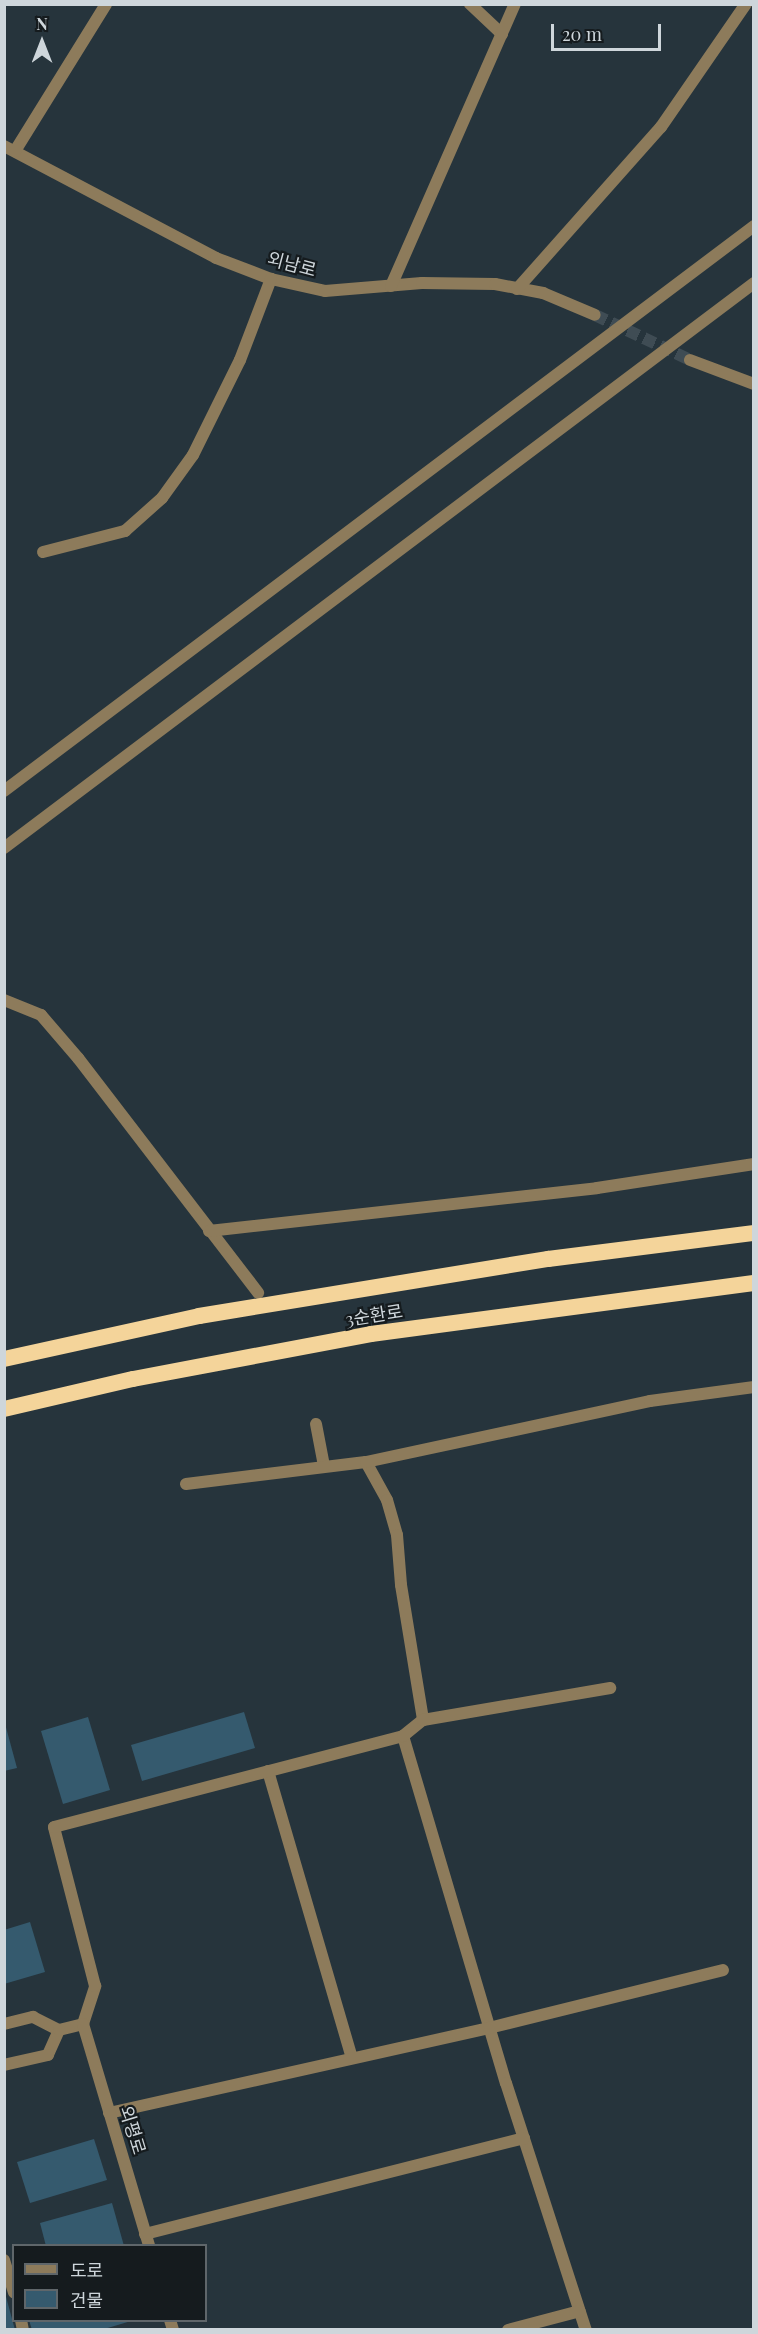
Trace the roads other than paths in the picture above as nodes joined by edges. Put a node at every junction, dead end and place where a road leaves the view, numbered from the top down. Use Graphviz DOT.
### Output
graph roads {
  1 [pos="106,4"];
  2 [pos="470,4"];
  3 [pos="515,4"];
  4 [pos="746,4"];
  5 [pos="502,34"];
  6 [pos="10,149"];
  7 [pos="753,226"];
  8 [pos="271,279"];
  9 [pos="753,283"];
  10 [pos="391,286"];
  11 [pos="518,289"];
  12 [pos="595,315"];
  13 [pos="690,360"];
  14 [pos="753,384"];
  15 [pos="43,552"];
  16 [pos="4,791"];
  17 [pos="4,848"];
  18 [pos="4,1000"];
  19 [pos="753,1164"];
  20 [pos="209,1231"];
  21 [pos="753,1233"];
  22 [pos="753,1283"];
  23 [pos="258,1293"];
  24 [pos="4,1359"];
  25 [pos="753,1388"];
  26 [pos="4,1409"];
  27 [pos="316,1424"];
  28 [pos="366,1462"];
  29 [pos="324,1466"];
  30 [pos="186,1484"];
  31 [pos="610,1688"];
  32 [pos="423,1720"];
  33 [pos="403,1736"];
  34 [pos="268,1771"];
  35 [pos="723,1970"];
  36 [pos="4,2024"];
  37 [pos="83,2024"];
  38 [pos="489,2028"];
  39 [pos="59,2030"];
  40 [pos="352,2058"];
  41 [pos="4,2065"];
  42 [pos="109,2113"];
  43 [pos="524,2138"];
  44 [pos="147,2240"];
  45 [pos="4,2260"];
  46 [pos="12,2286"];
  47 [pos="580,2311"];
  48 [pos="508,2330"];
  49 [pos="586,2330"];
  1 -- 6 [label="street"];
  2 -- 5 [label="street"];
  3 -- 5 [label="street"];
  4 -- 11 [label="street"];
  5 -- 10 [label="street"];
  6 -- 8 [label="street, 외남로"];
  7 -- 16 [label="street"];
  8 -- 10 [label="street, 외남로"];
  8 -- 15 [label="street"];
  9 -- 17 [label="street"];
  10 -- 11 [label="street, 외남로"];
  11 -- 12 [label="street, 외남로"];
  13 -- 14 [label="street"];
  18 -- 20 [label="street"];
  19 -- 20 [label="street"];
  20 -- 23 [label="street"];
  21 -- 24 [label="highway, 3순환로"];
  22 -- 26 [label="highway, 3순환로"];
  25 -- 28 [label="street"];
  27 -- 29 [label="street"];
  28 -- 29 [label="street"];
  28 -- 32 [label="street"];
  29 -- 30 [label="street"];
  31 -- 32 [label="street"];
  32 -- 33 [label="street"];
  33 -- 34 [label="street"];
  33 -- 38 [label="street"];
  34 -- 37 [label="street"];
  34 -- 40 [label="street"];
  35 -- 38 [label="street"];
  36 -- 39 [label="street"];
  37 -- 39 [label="street"];
  37 -- 42 [label="street, 외평로"];
  38 -- 40 [label="street"];
  38 -- 43 [label="street"];
  39 -- 41 [label="street"];
  40 -- 42 [label="street"];
  42 -- 44 [label="street, 외평로"];
  43 -- 44 [label="street"];
  43 -- 47 [label="street"];
  45 -- 46 [label="street"];
  47 -- 48 [label="street"];
  47 -- 49 [label="street"];
}
